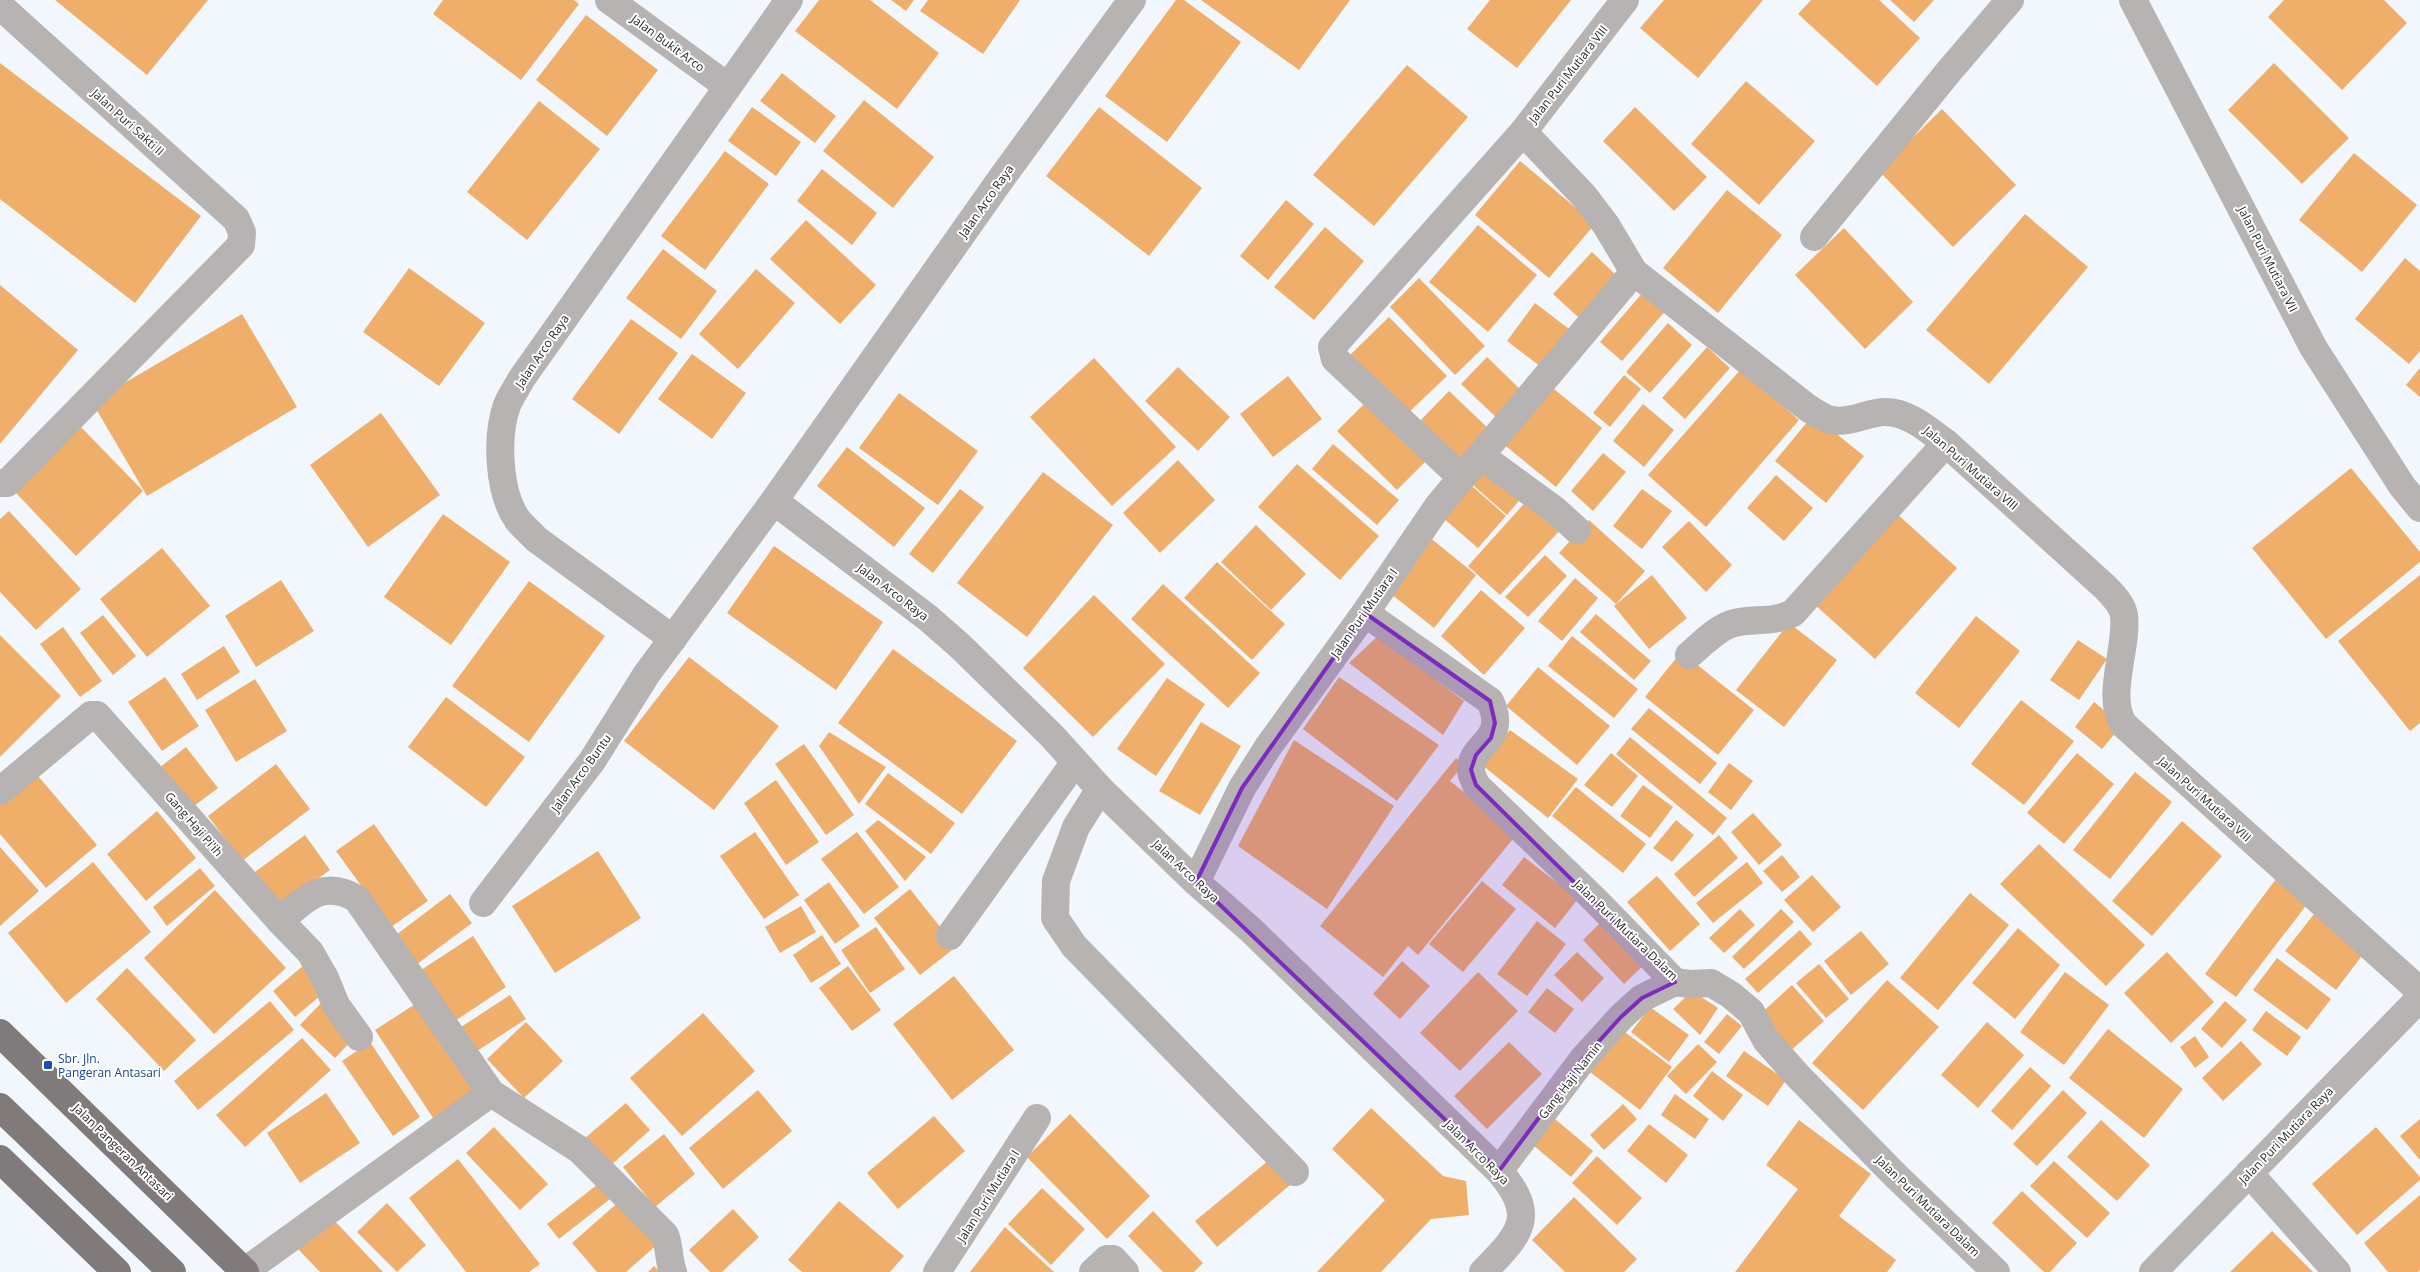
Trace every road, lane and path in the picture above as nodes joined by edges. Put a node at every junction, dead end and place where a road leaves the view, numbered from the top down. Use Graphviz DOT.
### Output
graph roads {
  1 [pos="610,0"];
  2 [pos="789,0"];
  3 [pos="1132,0"];
  4 [pos="1625,0"];
  5 [pos="2010,0"];
  6 [pos="2133,0"];
  7 [pos="0,6"];
  8 [pos="727,86"];
  9 [pos="1523,132"];
  10 [pos="1814,237"];
  11 [pos="1634,272"];
  12 [pos="1946,444"];
  13 [pos="1481,456"];
  14 [pos="1462,477"];
  15 [pos="0,483"];
  16 [pos="774,501"];
  17 [pos="2420,508"];
  18 [pos="1577,530"];
  19 [pos="1365,613"];
  20 [pos="673,639"];
  21 [pos="1689,654"];
  22 [pos="1075,762"];
  23 [pos="1100,789"];
  24 [pos="0,792"];
  25 [pos="1196,882"];
  26 [pos="483,903"];
  27 [pos="280,922"];
  28 [pos="950,936"];
  29 [pos="1675,982"];
  30 [pos="2420,991"];
  31 [pos="2420,998"];
  32 [pos="0,1033"];
  33 [pos="359,1037"];
  34 [pos="0,1057"];
  35 [pos="491,1093"];
  36 [pos="0,1108"];
  37 [pos="1037,1118"];
  38 [pos="0,1159"];
  39 [pos="1295,1172"];
  40 [pos="1498,1172"];
  41 [pos="2249,1173"];
  42 [pos="2163,1268"];
  43 [pos="118,1272"];
  44 [pos="172,1272"];
  45 [pos="218,1272"];
  46 [pos="245,1272"];
  47 [pos="673,1272"];
  48 [pos="937,1272"];
  49 [pos="1093,1272"];
  50 [pos="1125,1272"];
  51 [pos="1483,1272"];
  52 [pos="1996,1272"];
  53 [pos="2338,1272"];
  1 -- 8 [label="street, Jalan Bukit Arco"];
  2 -- 8 [label="street, Jalan Arco Raya"];
  3 -- 16 [label="street, Jalan Arco Raya"];
  4 -- 9 [label="street, Jalan Puri Mutiara VIII"];
  5 -- 10 [label="street"];
  6 -- 17 [label="street, Jalan Puri Mutiara VII"];
  7 -- 15 [label="street, Jalan Puri Sakti II"];
  8 -- 20 [label="street, Jalan Arco Raya"];
  9 -- 11 [label="street, Jalan Puri Mutiara VIII"];
  9 -- 14 [label="street"];
  11 -- 12 [label="street, Jalan Puri Mutiara VIII"];
  11 -- 13 [label="street, Jalan Puri Mutiara I"];
  12 -- 21 [label="street"];
  12 -- 30 [label="street, Jalan Puri Mutiara VIII"];
  13 -- 14 [label="street, Jalan Puri Mutiara I"];
  13 -- 18 [label="street"];
  14 -- 19 [label="street, Jalan Puri Mutiara I"];
  16 -- 20 [label="street, Jalan Arco Raya"];
  16 -- 22 [label="street, Jalan Arco Raya"];
  19 -- 25 [label="street, Jalan Puri Mutiara I"];
  19 -- 29 [label="street, Jalan Puri Mutiara Dalam"];
  20 -- 26 [label="street, Jalan Arco Buntu"];
  22 -- 23 [label="street, Jalan Arco Raya"];
  22 -- 28 [label="street"];
  23 -- 25 [label="street, Jalan Arco Raya"];
  23 -- 39 [label="street"];
  24 -- 27 [label="street, Gang Haji Pi'ih"];
  25 -- 40 [label="street, Jalan Arco Raya"];
  27 -- 33 [label="street, Gang Haji Pi'ih"];
  27 -- 35 [label="street"];
  29 -- 40 [label="street, Gang Haji Namin"];
  29 -- 52 [label="street, Jalan Puri Mutiara Dalam"];
  31 -- 41 [label="street, Jalan Puri Mutiara Raya"];
  32 -- 46 [label="main road, Jalan Pangeran Antasari"];
  34 -- 45 [label="main road"];
  35 -- 46 [label="street"];
  35 -- 47 [label="street"];
  36 -- 44 [label="main road"];
  37 -- 48 [label="street, Jalan Puri Mutiara I"];
  38 -- 43 [label="main road"];
  40 -- 51 [label="street, Jalan Arco Raya"];
  41 -- 42 [label="street, Jalan Puri Mutiara Raya"];
  41 -- 53 [label="street"];
  49 -- 50 [label="street"];
}
